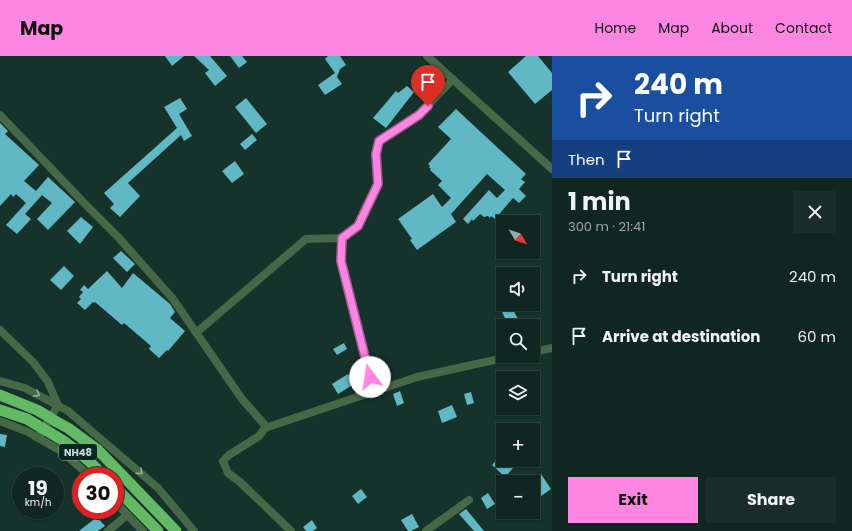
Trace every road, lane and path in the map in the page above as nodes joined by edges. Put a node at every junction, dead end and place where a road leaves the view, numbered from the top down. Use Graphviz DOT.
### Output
graph roads {
  1 [pos="427,56"];
  2 [pos="453,79"];
  3 [pos="0,115"];
  4 [pos="552,169"];
  5 [pos="342,238"];
  6 [pos="0,330"];
  7 [pos="197,332"];
  8 [pos="552,348"];
  9 [pos="540,351"];
  10 [pos="496,360"];
  11 [pos="0,381"];
  12 [pos="374,391"];
  13 [pos="0,395"];
  14 [pos="58,405"];
  15 [pos="0,410"];
  16 [pos="0,421"];
  17 [pos="265,428"];
  18 [pos="43,433"];
  19 [pos="80,467"];
  20 [pos="96,467"];
  21 [pos="124,496"];
  22 [pos="470,500"];
  23 [pos="124,512"];
  24 [pos="127,515"];
  25 [pos="108,531"];
  26 [pos="143,531"];
  27 [pos="158,531"];
  28 [pos="176,531"];
  29 [pos="194,531"];
  30 [pos="291,531"];
  31 [pos="426,531"];
  1 -- 2 [label="street"];
  2 -- 4 [label="street"];
  2 -- 5 [label="street"];
  3 -- 7 [label="street"];
  5 -- 7 [label="street"];
  5 -- 12 [label="street"];
  6 -- 14 [label="street"];
  7 -- 17 [label="street"];
  8 -- 9 [label="street"];
  10 -- 12 [label="street"];
  11 -- 14 [label="street, one-way"];
  12 -- 17 [label="street"];
  13 -- 28 [label="highway, NH48"];
  14 -- 18 [label="street"];
  14 -- 29 [label="street, one-way"];
  15 -- 18 [label="highway, NH48"];
  16 -- 18 [label="street"];
  17 -- 30 [label="street"];
  18 -- 19 [label="street"];
  18 -- 20 [label="highway, NH48"];
  21 -- 27 [label="highway"];
  22 -- 31 [label="street"];
  23 -- 24 [label="street"];
  24 -- 25 [label="street"];
  24 -- 26 [label="street"];
}
